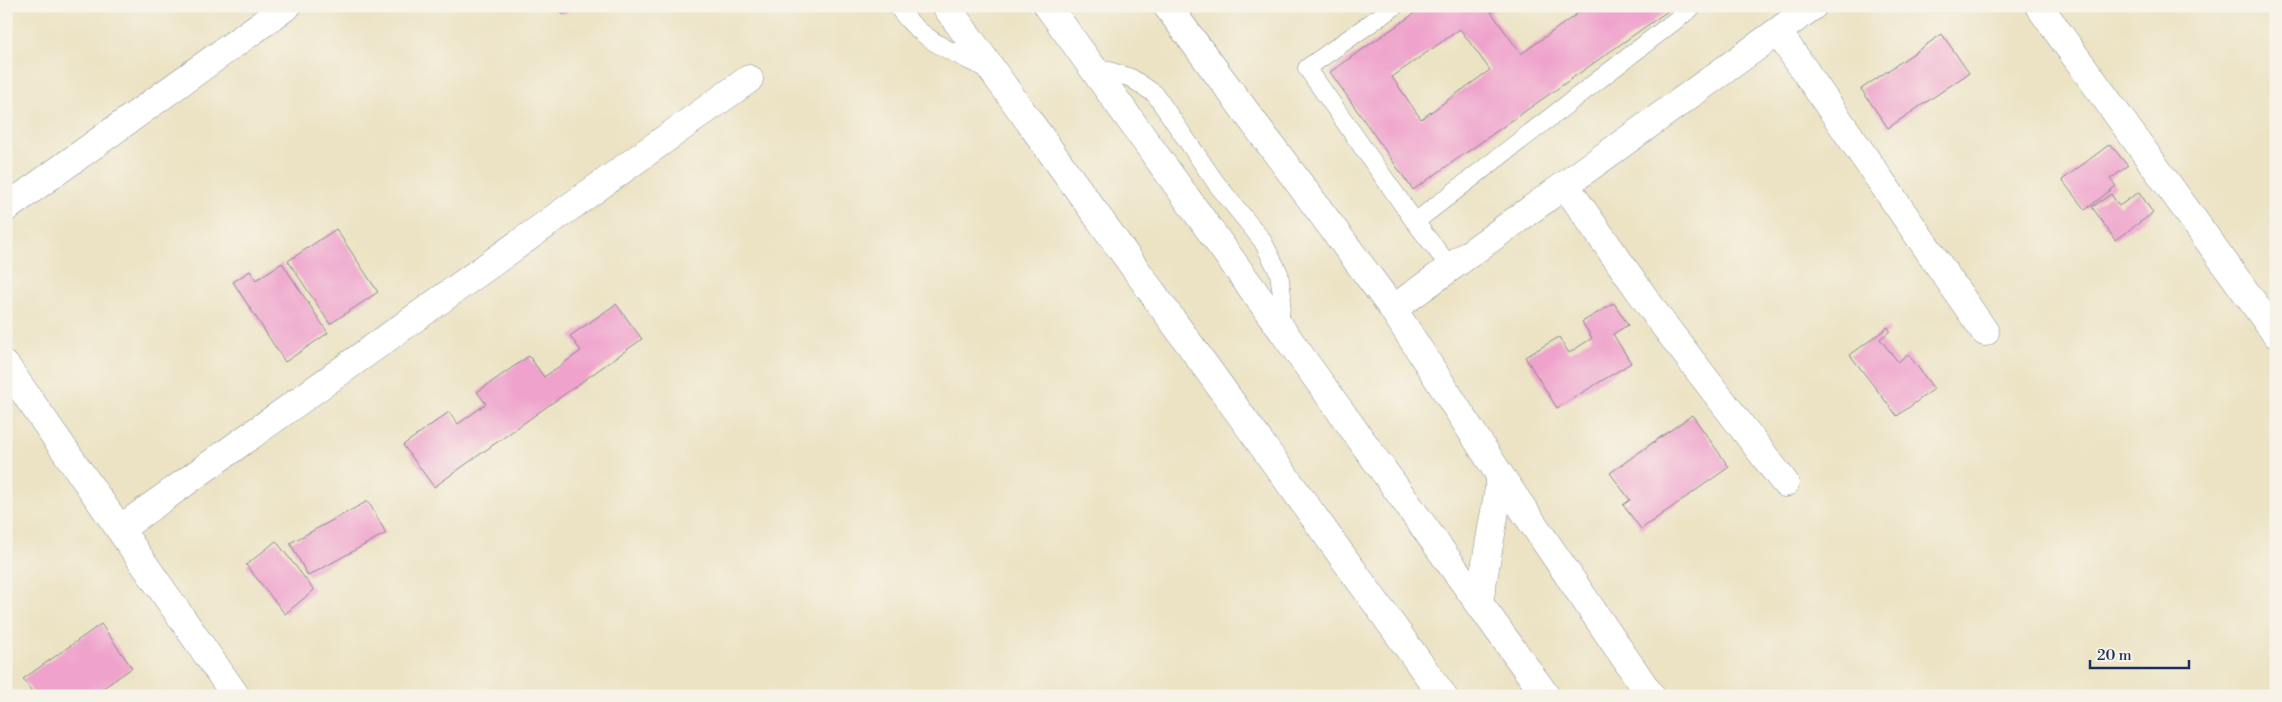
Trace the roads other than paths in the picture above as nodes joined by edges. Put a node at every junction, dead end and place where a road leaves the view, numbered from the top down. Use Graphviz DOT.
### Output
graph roads {
  1 [pos="287,6"];
  2 [pos="897,6"];
  3 [pos="946,6"];
  4 [pos="1048,6"];
  5 [pos="1167,6"];
  6 [pos="1395,6"];
  7 [pos="1694,6"];
  8 [pos="1813,6"];
  9 [pos="2039,6"];
  10 [pos="1778,32"];
  11 [pos="1091,65"];
  12 [pos="993,72"];
  13 [pos="749,80"];
  14 [pos="1565,185"];
  15 [pos="6,208"];
  16 [pos="1415,222"];
  17 [pos="1451,268"];
  18 [pos="1393,309"];
  19 [pos="1280,327"];
  20 [pos="1985,332"];
  21 [pos="2276,334"];
  22 [pos="6,366"];
  23 [pos="1500,477"];
  24 [pos="1785,483"];
  25 [pos="120,529"];
  26 [pos="1479,602"];
  27 [pos="236,696"];
  28 [pos="1443,696"];
  29 [pos="1546,696"];
  30 [pos="1651,696"];
  1 -- 15 [label="street"];
  2 -- 12 [label="lane"];
  3 -- 12 [label="street"];
  4 -- 11 [label="street"];
  5 -- 18 [label="street"];
  6 -- 16 [label="lane"];
  7 -- 16 [label="lane"];
  8 -- 10 [label="street"];
  9 -- 21 [label="street"];
  10 -- 14 [label="street"];
  10 -- 20 [label="street"];
  11 -- 19 [label="street"];
  11 -- 19 [label="lane"];
  12 -- 28 [label="street"];
  13 -- 25 [label="street"];
  14 -- 17 [label="street"];
  14 -- 24 [label="street"];
  16 -- 17 [label="lane"];
  17 -- 18 [label="street"];
  18 -- 23 [label="street"];
  19 -- 26 [label="street"];
  22 -- 25 [label="street"];
  23 -- 26 [label="street"];
  23 -- 30 [label="street"];
  25 -- 27 [label="street"];
  26 -- 29 [label="street"];
}
